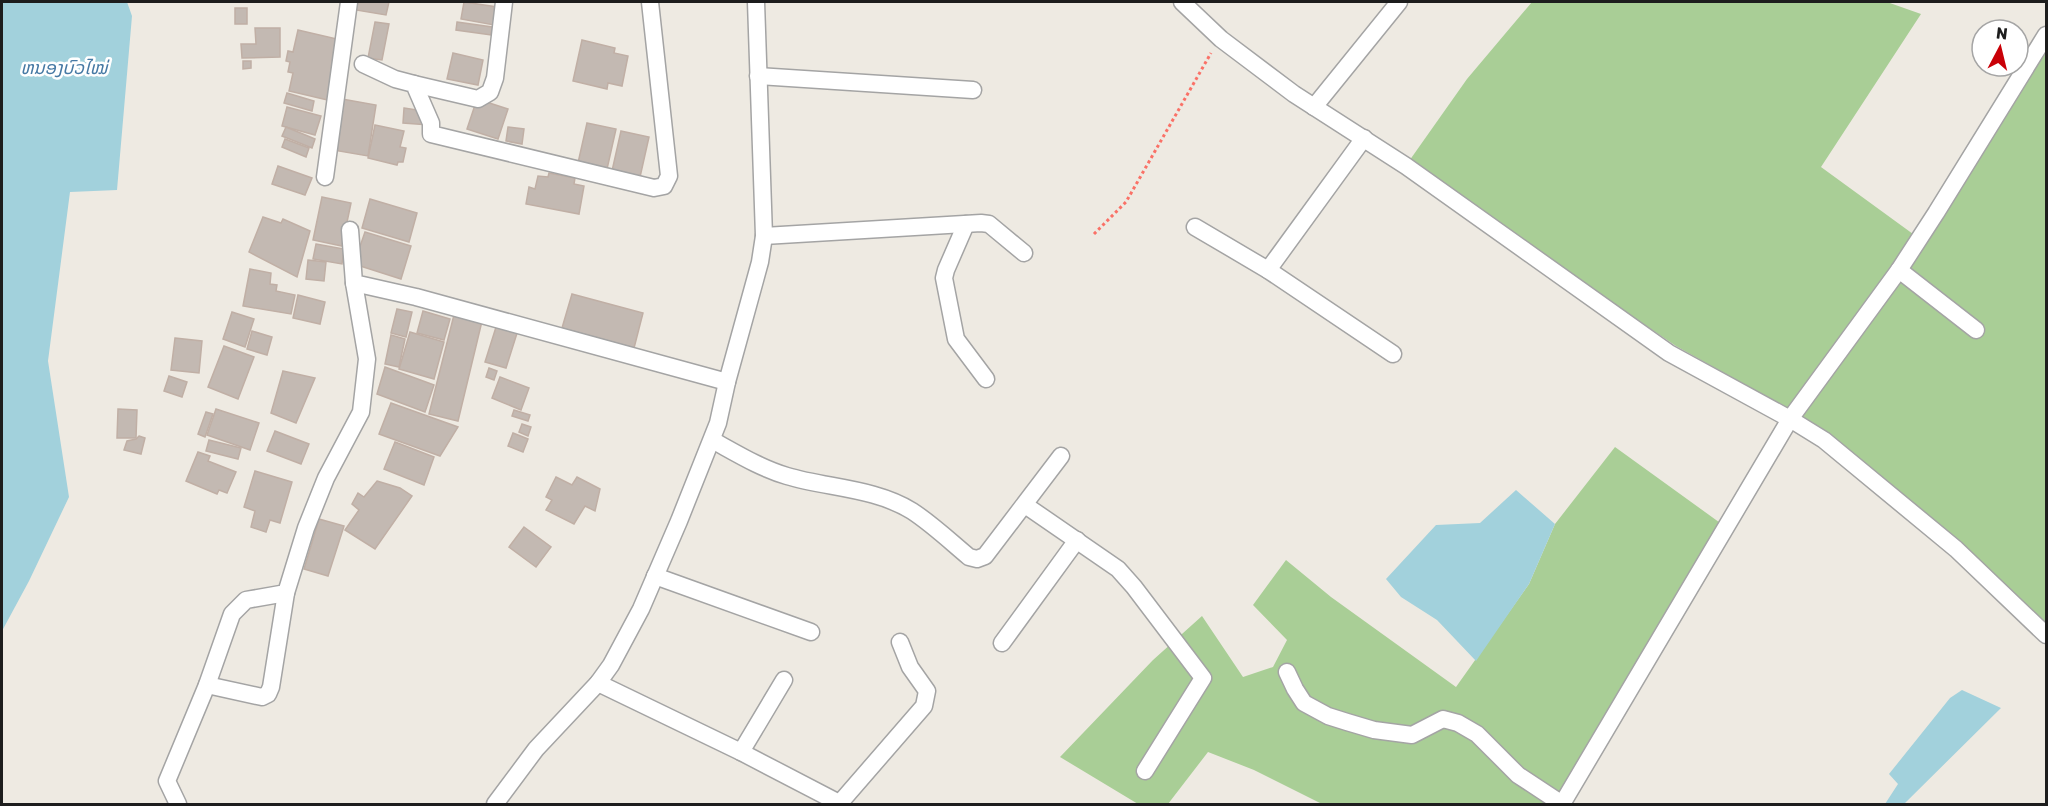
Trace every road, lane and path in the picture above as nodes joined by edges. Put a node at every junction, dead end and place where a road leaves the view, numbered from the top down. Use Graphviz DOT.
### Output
graph roads {
  1 [pos="349,2"];
  2 [pos="504,2"];
  3 [pos="650,2"];
  4 [pos="756,2"];
  5 [pos="1399,2"];
  6 [pos="1191,5"];
  7 [pos="2046,35"];
  8 [pos="1221,39"];
  9 [pos="363,64"];
  10 [pos="758,76"];
  11 [pos="414,84"];
  12 [pos="973,90"];
  13 [pos="1314,107"];
  14 [pos="1364,138"];
  15 [pos="325,177"];
  16 [pos="966,224"];
  17 [pos="1195,227"];
  18 [pos="350,230"];
  19 [pos="1094,234"];
  20 [pos="764,236"];
  21 [pos="1024,253"];
  22 [pos="1268,270"];
  23 [pos="1899,270"];
  24 [pos="354,283"];
  25 [pos="1976,330"];
  26 [pos="1393,354"];
  27 [pos="986,379"];
  28 [pos="727,382"];
  29 [pos="1790,419"];
  30 [pos="712,440"];
  31 [pos="1061,456"];
  32 [pos="1025,505"];
  33 [pos="1077,540"];
  34 [pos="655,576"];
  35 [pos="286,593"];
  36 [pos="811,632"];
  37 [pos="2046,635"];
  38 [pos="900,642"];
  39 [pos="1002,643"];
  40 [pos="1287,672"];
  41 [pos="784,680"];
  42 [pos="598,683"];
  43 [pos="207,685"];
  44 [pos="741,752"];
  45 [pos="1145,771"];
  46 [pos="500,802"];
  47 [pos="178,804"];
  48 [pos="840,804"];
  49 [pos="1562,804"];
  1 -- 15 [label="street"];
  2 -- 11 [label="street"];
  3 -- 11 [label="street"];
  4 -- 10 [label="street"];
  5 -- 13 [label="street"];
  6 -- 8 [label="street"];
  7 -- 23 [label="street"];
  8 -- 13 [label="street"];
  8 -- 19 [label="path"];
  9 -- 11 [label="street"];
  10 -- 12 [label="street"];
  10 -- 20 [label="street"];
  13 -- 14 [label="street"];
  14 -- 22 [label="street"];
  14 -- 29 [label="street"];
  16 -- 20 [label="street"];
  16 -- 21 [label="street"];
  16 -- 27 [label="street"];
  17 -- 22 [label="street"];
  18 -- 24 [label="street"];
  20 -- 28 [label="street"];
  22 -- 26 [label="street"];
  23 -- 25 [label="street"];
  23 -- 29 [label="street"];
  24 -- 28 [label="street"];
  24 -- 35 [label="street"];
  28 -- 30 [label="street"];
  29 -- 37 [label="street"];
  29 -- 49 [label="street"];
  30 -- 32 [label="street"];
  30 -- 34 [label="street"];
  31 -- 32 [label="street"];
  32 -- 33 [label="street"];
  33 -- 39 [label="street"];
  33 -- 45 [label="street"];
  34 -- 36 [label="street"];
  34 -- 42 [label="street"];
  35 -- 43 [label="street"];
  35 -- 43 [label="street"];
  38 -- 48 [label="street"];
  40 -- 49 [label="street"];
  41 -- 44 [label="street"];
  42 -- 44 [label="street"];
  42 -- 46 [label="street"];
  43 -- 47 [label="street"];
  44 -- 48 [label="street"];
}
